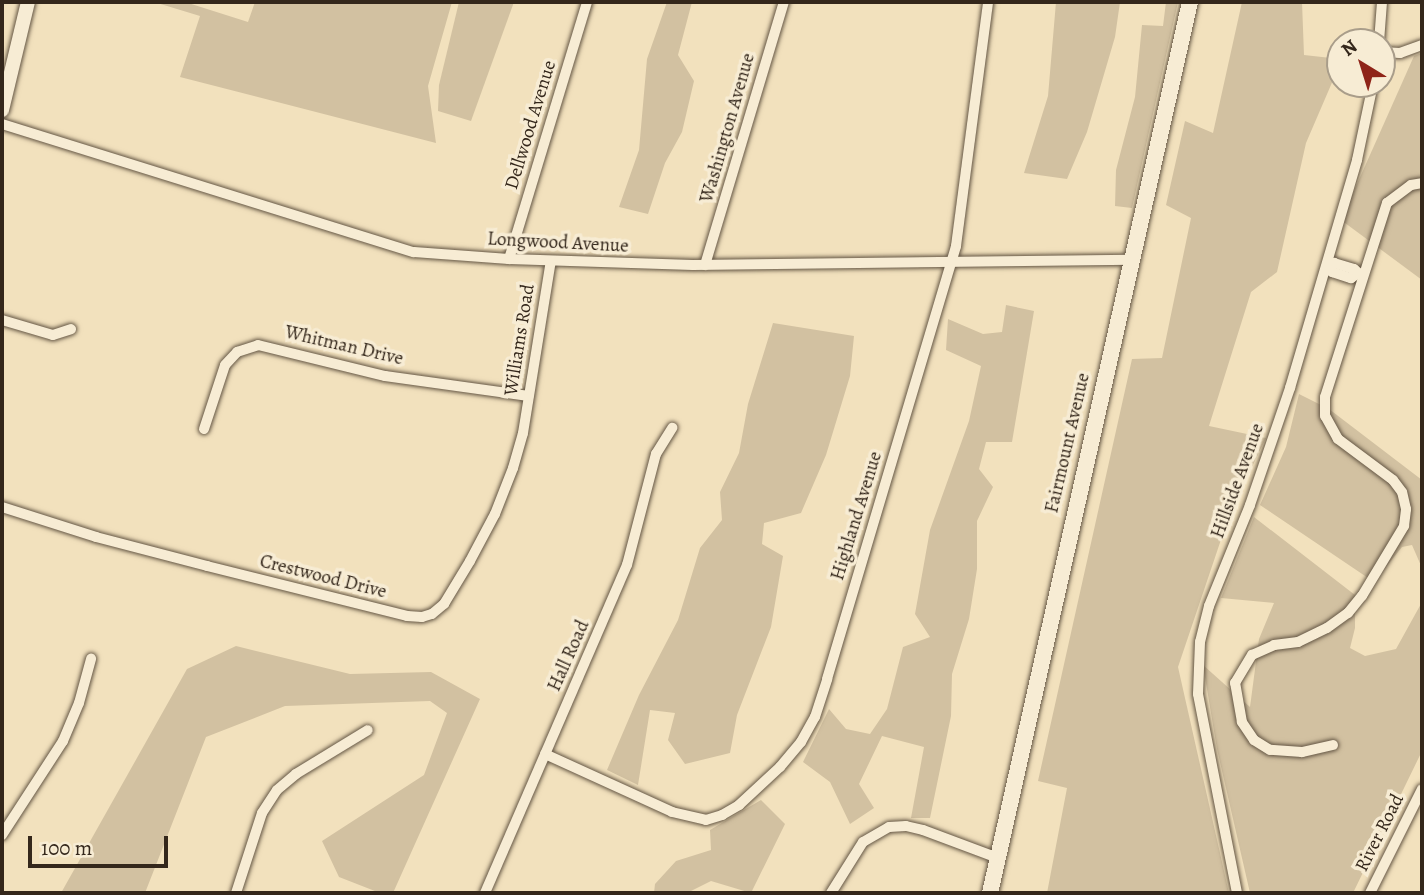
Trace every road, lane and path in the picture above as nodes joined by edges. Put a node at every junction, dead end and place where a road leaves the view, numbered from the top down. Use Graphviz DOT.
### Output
graph roads {
  1 [pos="28,2"];
  2 [pos="587,2"];
  3 [pos="784,2"];
  4 [pos="988,2"];
  5 [pos="1190,2"];
  6 [pos="1382,2"];
  7 [pos="1380,28"];
  8 [pos="1422,45"];
  9 [pos="1396,53"];
  10 [pos="1371,98"];
  11 [pos="2,110"];
  12 [pos="2,124"];
  13 [pos="1422,183"];
  14 [pos="509,259"];
  15 [pos="1132,260"];
  16 [pos="551,261"];
  17 [pos="952,261"];
  18 [pos="705,264"];
  19 [pos="1329,266"];
  20 [pos="1360,275"];
  21 [pos="2,320"];
  22 [pos="71,329"];
  23 [pos="529,396"];
  24 [pos="524,425"];
  25 [pos="672,428"];
  26 [pos="204,429"];
  27 [pos="2,507"];
  28 [pos="91,659"];
  29 [pos="368,730"];
  30 [pos="1333,745"];
  31 [pos="545,754"];
  32 [pos="1422,789"];
  33 [pos="2,835"];
  34 [pos="998,858"];
  35 [pos="236,893"];
  36 [pos="485,893"];
  37 [pos="831,893"];
  38 [pos="990,893"];
  39 [pos="1237,893"];
  40 [pos="1371,893"];
  1 -- 11 [label="street"];
  2 -- 14 [label="street, Dellwood Avenue"];
  3 -- 18 [label="street, Washington Avenue"];
  4 -- 17 [label="street, Highland Avenue"];
  5 -- 15 [label="main road, Fairmount Avenue"];
  6 -- 7 [label="street"];
  8 -- 9 [label="street"];
  10 -- 19 [label="street, Hillside Avenue"];
  12 -- 14 [label="street, Longwood Avenue"];
  13 -- 20 [label="street"];
  14 -- 16 [label="street, Longwood Avenue"];
  15 -- 17 [label="street, Longwood Avenue"];
  15 -- 34 [label="main road, Fairmount Avenue"];
  16 -- 18 [label="street, Longwood Avenue"];
  16 -- 23 [label="street, Williams Road"];
  17 -- 18 [label="street, Longwood Avenue"];
  17 -- 31 [label="street, Highland Avenue"];
  19 -- 20 [label="street"];
  19 -- 39 [label="street, Hillside Avenue"];
  20 -- 30 [label="street"];
  21 -- 22 [label="street"];
  23 -- 24 [label="street, Williams Road"];
  23 -- 26 [label="street, Whitman Drive"];
  24 -- 27 [label="street, Crestwood Drive"];
  25 -- 31 [label="street, Hall Road"];
  28 -- 33 [label="street"];
  29 -- 35 [label="street"];
  31 -- 36 [label="street, Hall Road"];
  32 -- 40 [label="street, River Road"];
  34 -- 37 [label="street"];
  34 -- 38 [label="main road, Fairmount Avenue"];
}
